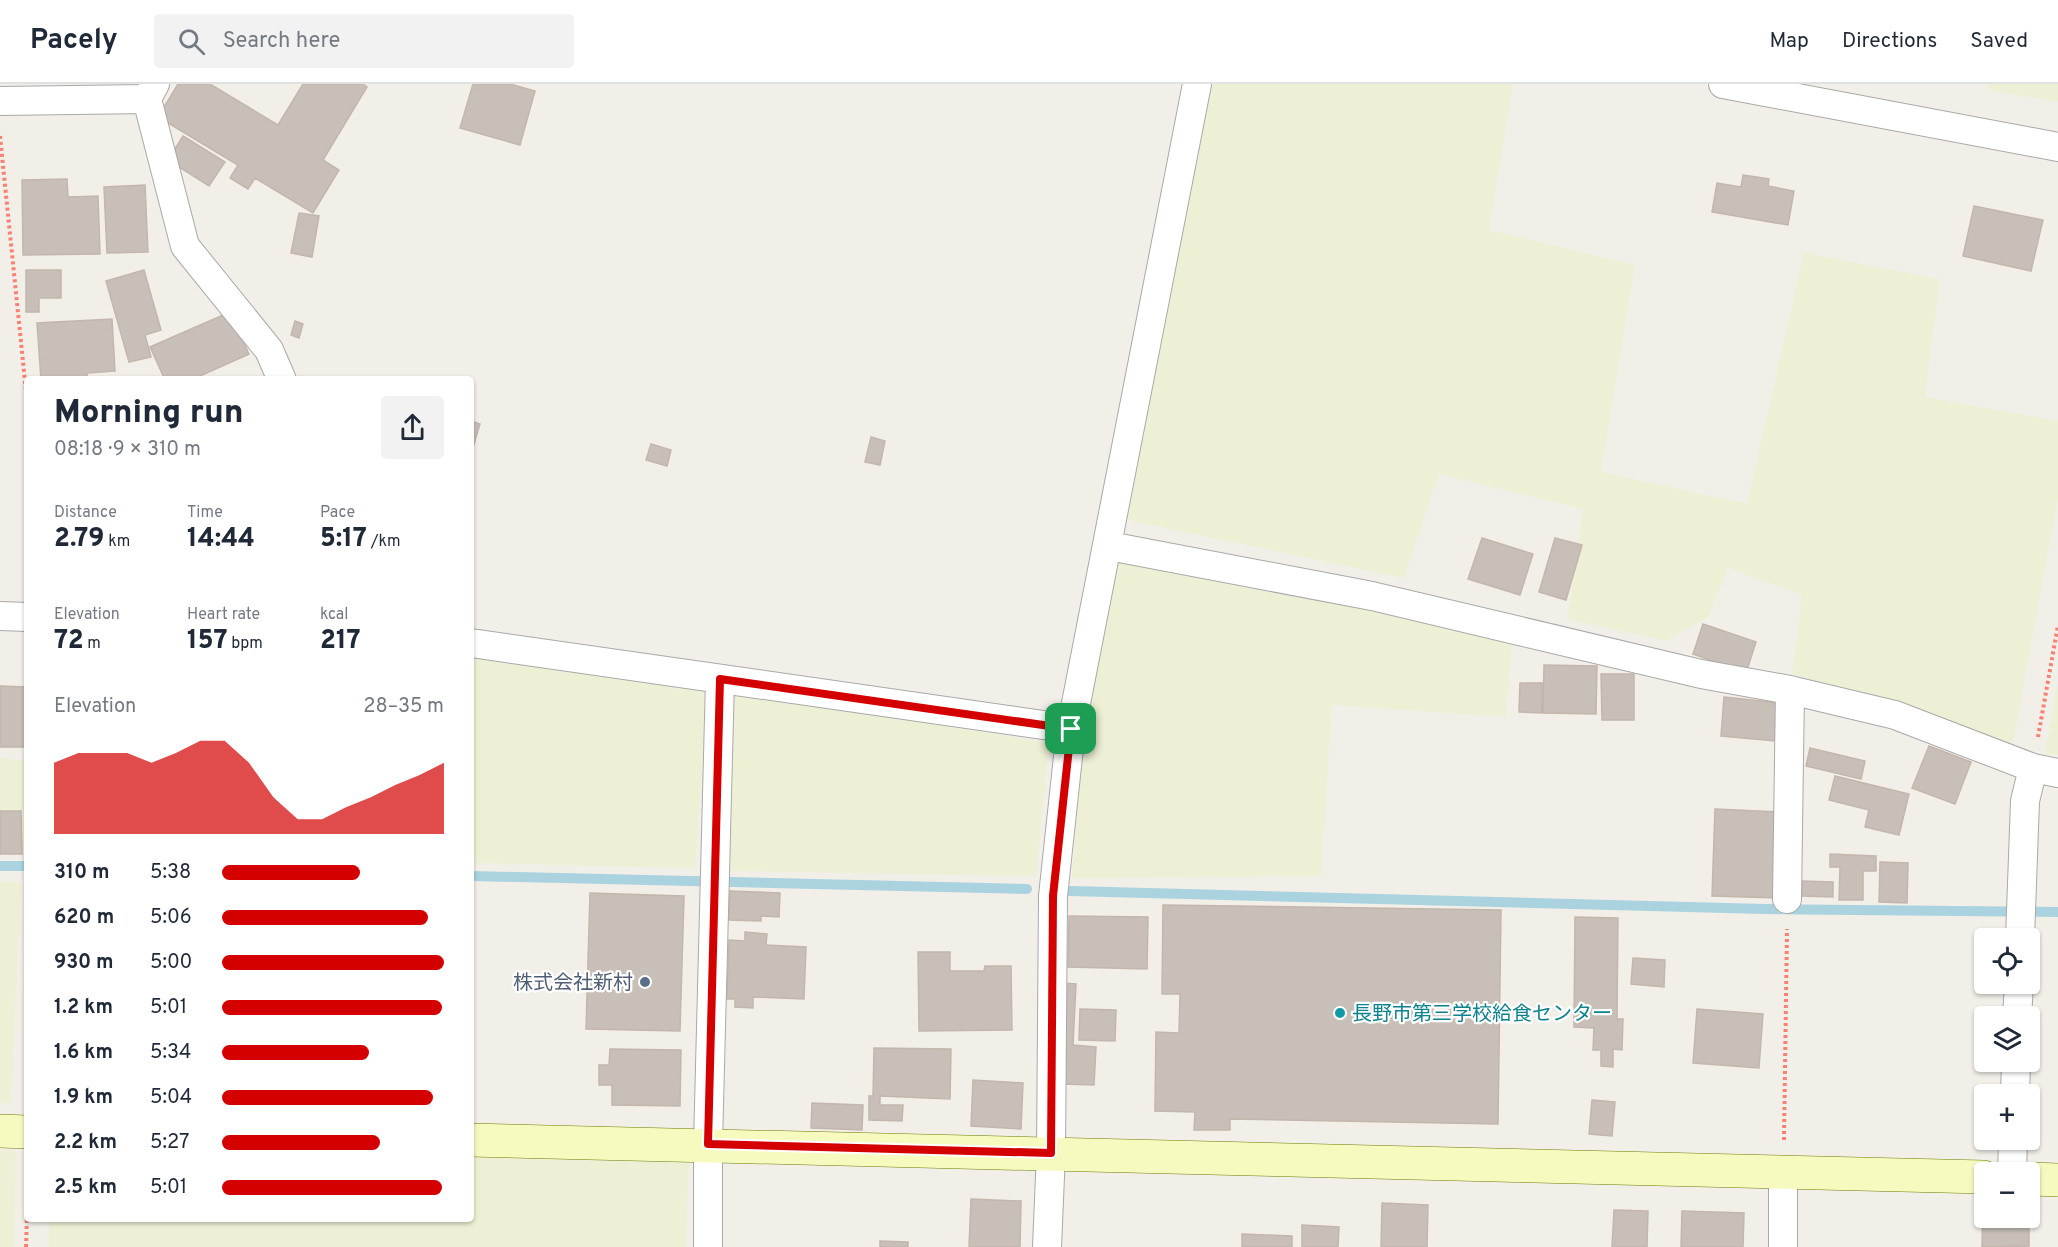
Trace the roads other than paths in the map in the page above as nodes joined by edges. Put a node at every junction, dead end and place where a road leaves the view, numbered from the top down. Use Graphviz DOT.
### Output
graph roads {
  1 [pos="1197,84"];
  2 [pos="1723,84"];
  3 [pos="151,92"];
  4 [pos="0,101"];
  5 [pos="2058,147"];
  6 [pos="280,376"];
  7 [pos="1108,546"];
  8 [pos="0,616"];
  9 [pos="24,617"];
  10 [pos="474,643"];
  11 [pos="720,679"];
  12 [pos="1790,690"];
  13 [pos="1071,729"];
  14 [pos="2045,770"];
  15 [pos="1787,911"];
  16 [pos="2021,924"];
  17 [pos="0,1131"];
  18 [pos="24,1132"];
  19 [pos="474,1140"];
  20 [pos="708,1144"];
  21 [pos="1051,1153"];
  22 [pos="1784,1171"];
  23 [pos="1974,1178"];
  24 [pos="2040,1179"];
  25 [pos="2058,1180"];
  26 [pos="708,1247"];
  27 [pos="1047,1247"];
  28 [pos="1782,1247"];
  1 -- 7 [label="street"];
  2 -- 5 [label="street"];
  3 -- 4 [label="street"];
  3 -- 6 [label="street"];
  7 -- 12 [label="street"];
  7 -- 13 [label="street"];
  8 -- 9 [label="street"];
  10 -- 11 [label="street"];
  11 -- 13 [label="street"];
  11 -- 20 [label="street"];
  12 -- 14 [label="street"];
  12 -- 15 [label="street"];
  13 -- 21 [label="street"];
  14 -- 16 [label="street"];
  17 -- 18 [label="street"];
  19 -- 20 [label="street"];
  20 -- 21 [label="street"];
  20 -- 26 [label="street"];
  21 -- 22 [label="street"];
  21 -- 27 [label="street"];
  22 -- 23 [label="street"];
  22 -- 28 [label="street"];
  24 -- 25 [label="street"];
}
